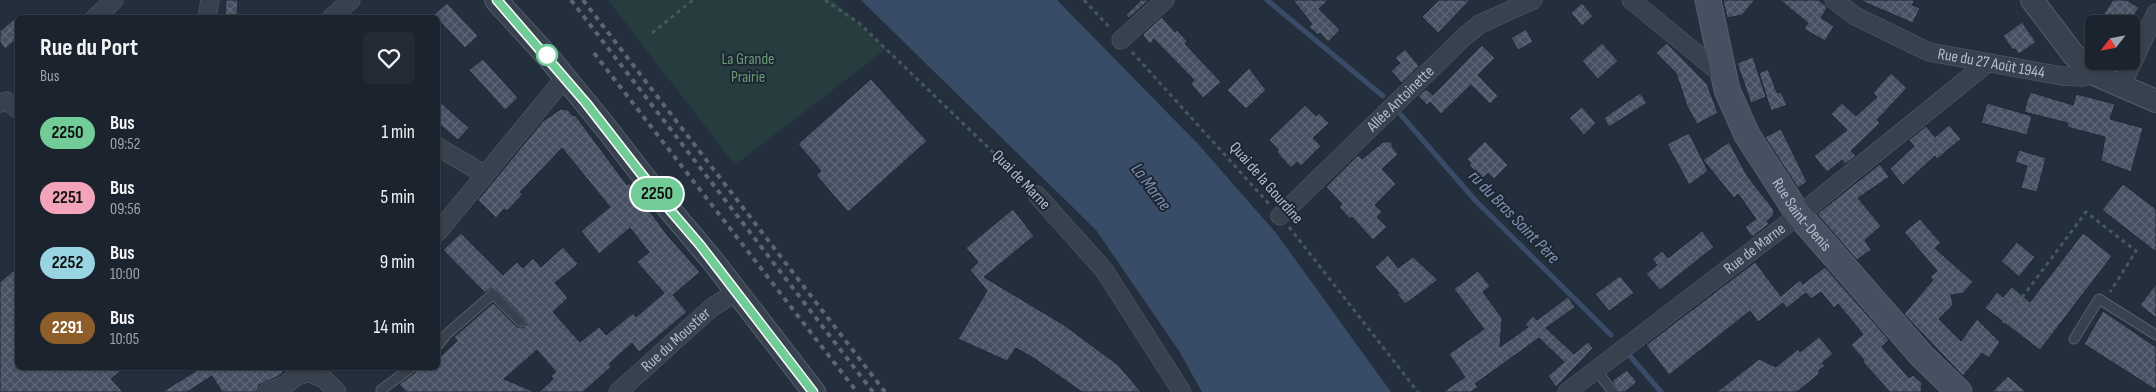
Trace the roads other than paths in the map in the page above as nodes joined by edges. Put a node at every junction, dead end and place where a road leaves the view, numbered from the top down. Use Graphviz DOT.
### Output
graph roads {
  1 [pos="114,0"];
  2 [pos="210,0"];
  3 [pos="351,0"];
  4 [pos="496,0"];
  5 [pos="1165,0"];
  6 [pos="1534,0"];
  7 [pos="1631,0"];
  8 [pos="1708,0"];
  9 [pos="1834,0"];
  10 [pos="2032,0"];
  11 [pos="2156,13"];
  12 [pos="98,15"];
  13 [pos="208,15"];
  14 [pos="334,15"];
  15 [pos="1122,40"];
  16 [pos="1986,64"];
  17 [pos="2094,74"];
  18 [pos="1724,76"];
  19 [pos="567,79"];
  20 [pos="2122,85"];
  21 [pos="2156,101"];
  22 [pos="440,148"];
  23 [pos="484,174"];
  24 [pos="1038,195"];
  25 [pos="1798,214"];
  26 [pos="1280,216"];
  27 [pos="440,229"];
  28 [pos="736,292"];
  29 [pos="521,322"];
  30 [pos="2156,335"];
  31 [pos="2074,339"];
  32 [pos="440,343"];
  33 [pos="307,370"];
  34 [pos="310,370"];
  35 [pos="408,370"];
  36 [pos="1596,370"];
  37 [pos="381,390"];
  38 [pos="267,392"];
  39 [pos="337,392"];
  40 [pos="618,392"];
  41 [pos="814,392"];
  42 [pos="1182,392"];
  43 [pos="1567,392"];
  44 [pos="1612,392"];
  45 [pos="1959,392"];
  1 -- 12 [label="street"];
  2 -- 13 [label="street"];
  3 -- 14 [label="street"];
  4 -- 19 [label="street"];
  5 -- 15 [label="street"];
  6 -- 26 [label="street, Allée Antoinette"];
  7 -- 18 [label="street"];
  8 -- 18 [label="main road, Rue Saint-Denis"];
  9 -- 16 [label="street, Rue du 27 Août 1944"];
  10 -- 17 [label="street"];
  11 -- 20 [label="street"];
  16 -- 17 [label="street, Rue du 27 Août 1944"];
  16 -- 25 [label="street, Rue de Marne"];
  17 -- 20 [label="street, Rue du 27 Août 1944"];
  18 -- 25 [label="main road, Rue Saint-Denis"];
  19 -- 23 [label="street"];
  19 -- 28 [label="street"];
  20 -- 21 [label="street, Rue du 27 Août 1944"];
  22 -- 23 [label="street"];
  23 -- 27 [label="street"];
  24 -- 42 [label="street, Quai de Marne"];
  25 -- 36 [label="street, Rue de Marne"];
  25 -- 45 [label="main road, Rue Saint-Denis"];
  28 -- 40 [label="street, Rue du Moustier"];
  28 -- 41 [label="street"];
  29 -- 32 [label="lane"];
  30 -- 31 [label="lane"];
  33 -- 38 [label="street"];
  34 -- 39 [label="street"];
  35 -- 37 [label="lane"];
  36 -- 43 [label="street, Rue de Marne"];
  36 -- 44 [label="lane"];
}
